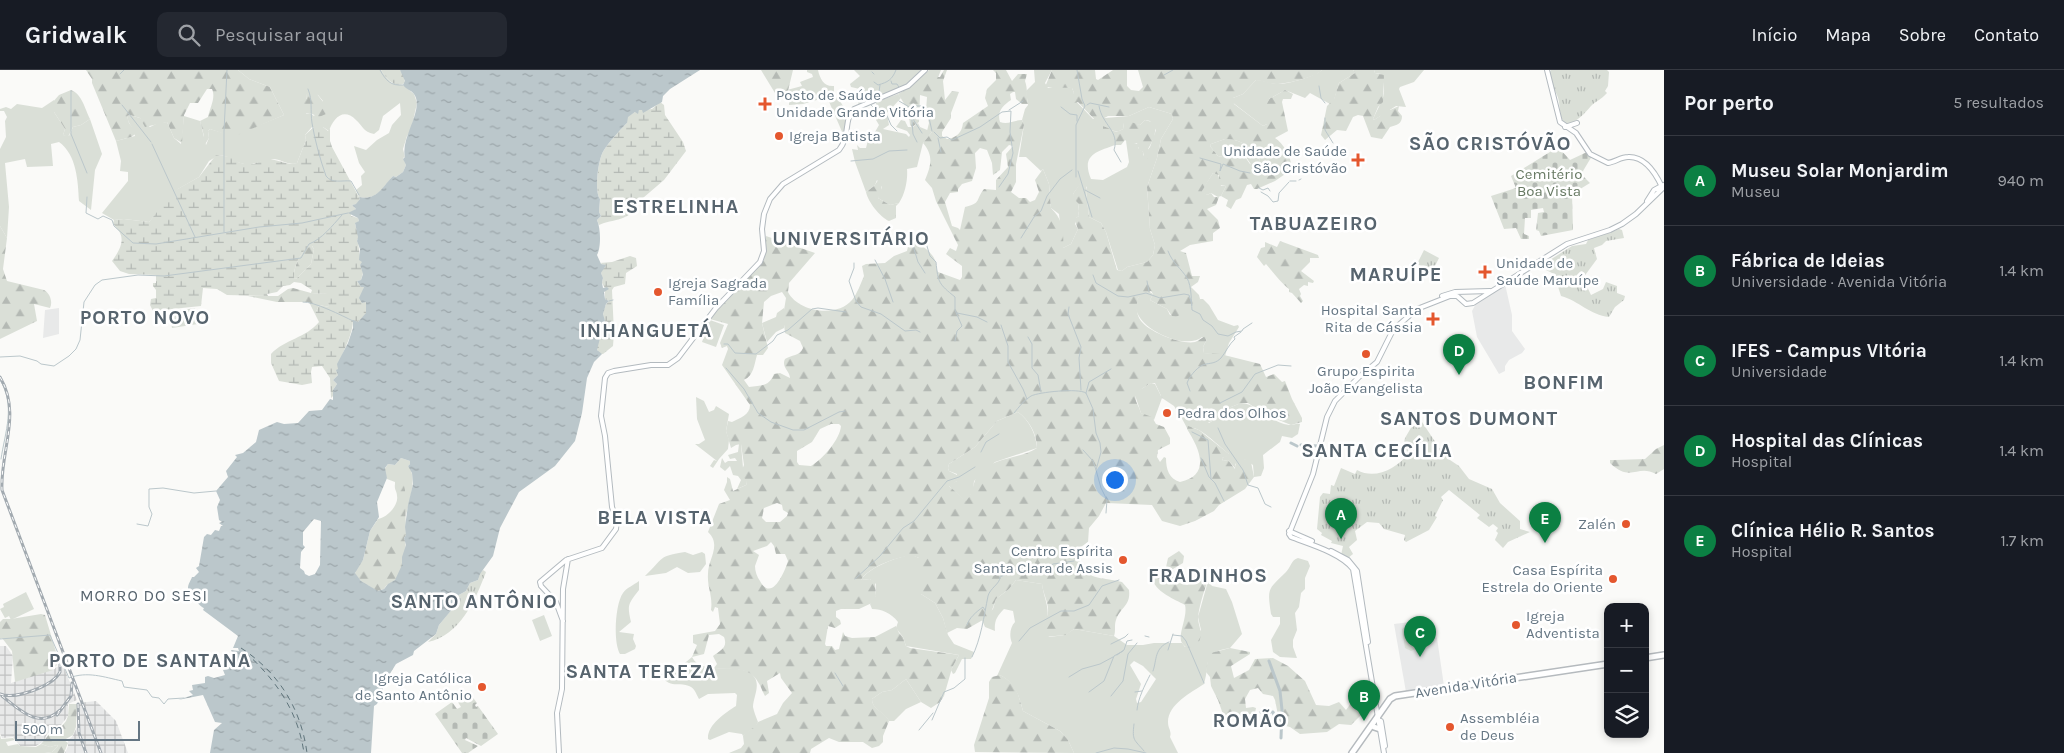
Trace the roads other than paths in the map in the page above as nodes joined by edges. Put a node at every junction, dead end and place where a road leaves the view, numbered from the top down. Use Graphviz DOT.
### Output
graph roads {
  1 [pos="925,70"];
  2 [pos="1547,70"];
  3 [pos="1577,124"];
  4 [pos="1565,127"];
  5 [pos="1626,154"];
  6 [pos="1615,161"];
  7 [pos="1663,186"];
  8 [pos="1501,286"];
  9 [pos="1462,292"];
  10 [pos="1480,292"];
  11 [pos="1460,298"];
  12 [pos="1482,298"];
  13 [pos="1394,329"];
  14 [pos="1298,510"];
  15 [pos="1294,536"];
  16 [pos="571,558"];
  17 [pos="563,598"];
  18 [pos="556,602"];
  19 [pos="563,621"];
  20 [pos="1664,656"];
  21 [pos="1649,658"];
  22 [pos="1604,666"];
  23 [pos="1379,717"];
  24 [pos="1377,728"];
  25 [pos="559,753"];
  26 [pos="1352,753"];
  27 [pos="1356,753"];
  28 [pos="1385,753"];
  1 -- 16 [label="main road"];
  2 -- 4 [label="main road"];
  3 -- 4 [label="main road"];
  4 -- 6 [label="main road"];
  5 -- 6 [label="main road"];
  6 -- 7 [label="main road"];
  7 -- 8 [label="main road"];
  8 -- 10 [label="main road"];
  8 -- 12 [label="main road"];
  9 -- 10 [label="main road"];
  9 -- 11 [label="main road"];
  9 -- 13 [label="main road"];
  10 -- 12 [label="main road"];
  11 -- 12 [label="main road"];
  11 -- 13 [label="main road"];
  13 -- 14 [label="main road"];
  14 -- 15 [label="main road"];
  14 -- 15 [label="main road"];
  15 -- 23 [label="main road"];
  16 -- 17 [label="main road"];
  16 -- 18 [label="main road"];
  17 -- 18 [label="main road"];
  17 -- 19 [label="main road"];
  18 -- 19 [label="main road"];
  19 -- 25 [label="main road"];
  20 -- 21 [label="main road"];
  22 -- 23 [label="main road, Avenida Vitória"];
  23 -- 24 [label="main road, Avenida Vitória"];
  23 -- 26 [label="main road, Avenida Vitória"];
  23 -- 28 [label="main road"];
  24 -- 27 [label="main road, Avenida Vitória"];
  24 -- 28 [label="main road"];
}
